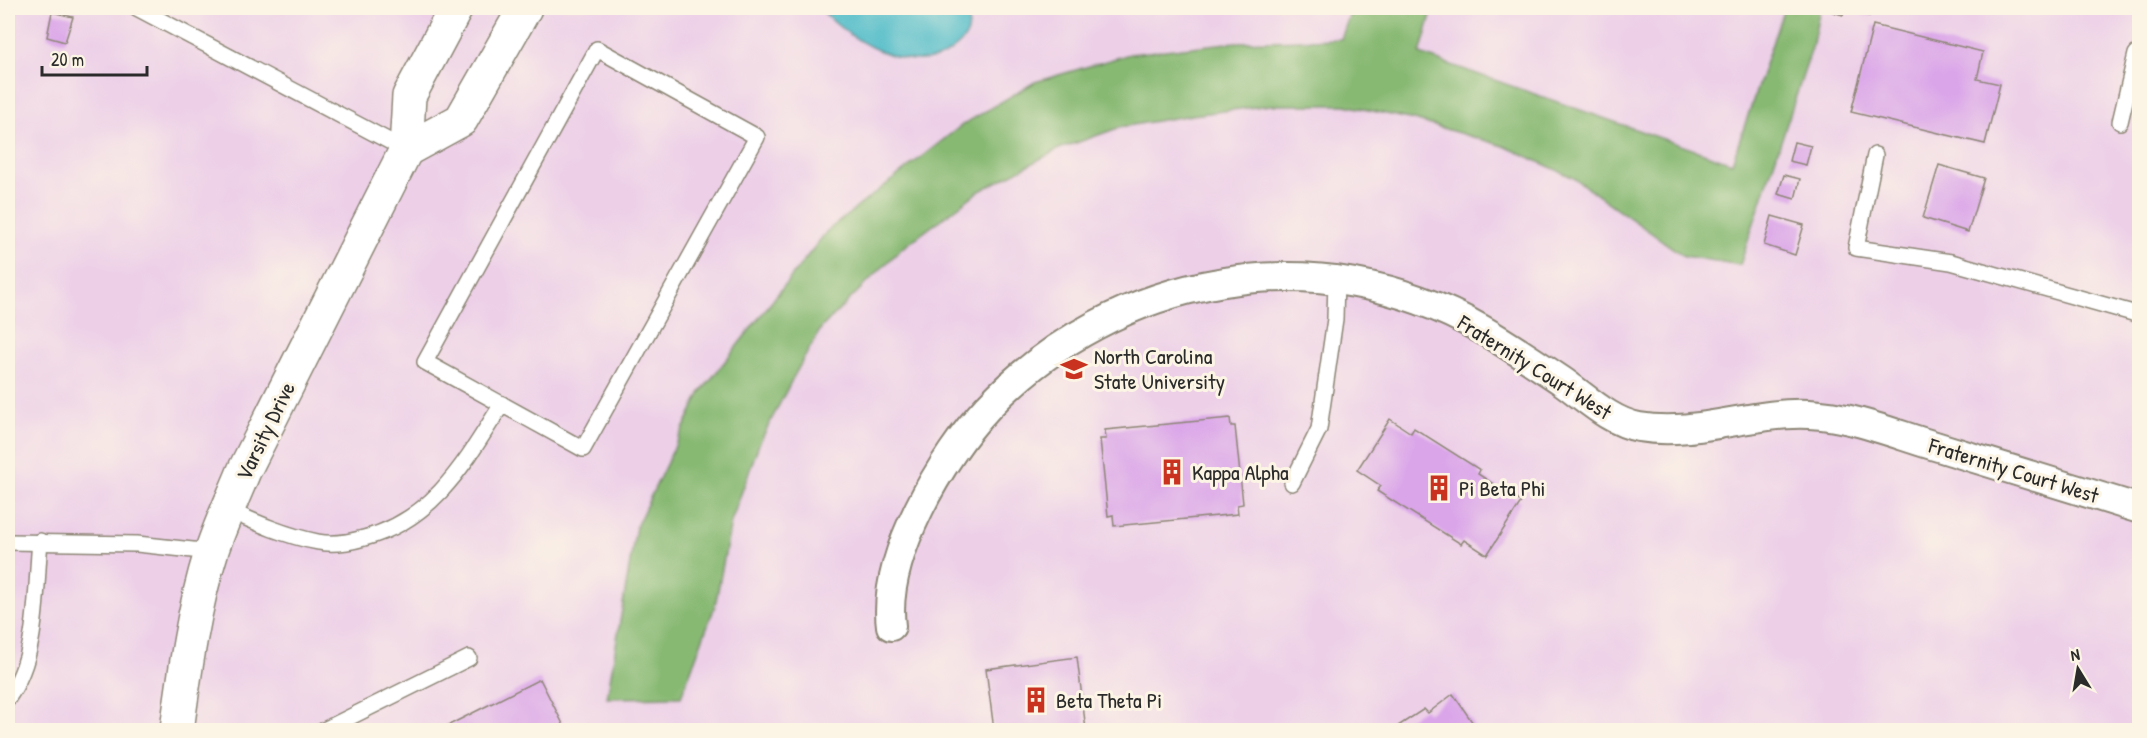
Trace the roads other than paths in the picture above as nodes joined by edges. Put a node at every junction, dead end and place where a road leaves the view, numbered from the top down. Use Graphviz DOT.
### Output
graph roads {
  1 [pos="137,8"];
  2 [pos="456,8"];
  3 [pos="525,8"];
  4 [pos="2139,50"];
  5 [pos="2120,122"];
  6 [pos="406,150"];
  7 [pos="1875,155"];
  8 [pos="1336,279"];
  9 [pos="2139,315"];
  10 [pos="502,404"];
  11 [pos="1292,483"];
  12 [pos="2139,508"];
  13 [pos="228,510"];
  14 [pos="40,541"];
  15 [pos="8,542"];
  16 [pos="211,552"];
  17 [pos="891,626"];
  18 [pos="469,658"];
  19 [pos="8,698"];
  20 [pos="177,730"];
  21 [pos="324,730"];
  1 -- 6 [label="lane"];
  2 -- 6 [label="street, Varsity Drive"];
  3 -- 6 [label="street"];
  4 -- 5 [label="lane"];
  6 -- 13 [label="street, Varsity Drive"];
  7 -- 9 [label="lane"];
  8 -- 11 [label="lane"];
  8 -- 12 [label="street, Fraternity Court West"];
  8 -- 17 [label="street, Fraternity Court West"];
  10 -- 10 [label="lane"];
  10 -- 13 [label="lane"];
  13 -- 16 [label="street, Varsity Drive"];
  14 -- 15 [label="lane"];
  14 -- 16 [label="lane"];
  14 -- 19 [label="lane"];
  16 -- 20 [label="street, Varsity Drive"];
  18 -- 21 [label="lane"];
}
